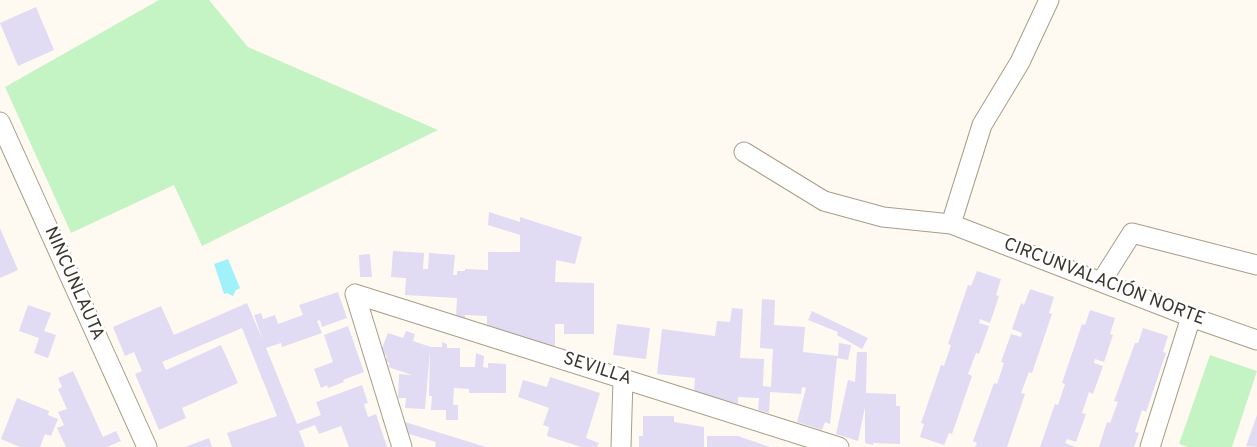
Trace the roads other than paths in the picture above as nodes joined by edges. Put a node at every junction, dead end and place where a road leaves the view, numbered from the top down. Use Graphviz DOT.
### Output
graph roads {
  1 [pos="1049,0"];
  2 [pos="0,122"];
  3 [pos="744,152"];
  4 [pos="951,224"];
  5 [pos="1257,265"];
  6 [pos="1101,282"];
  7 [pos="1191,317"];
  8 [pos="1257,340"];
  9 [pos="623,379"];
  10 [pos="147,447"];
  11 [pos="402,447"];
  12 [pos="621,447"];
  13 [pos="839,447"];
  14 [pos="1150,447"];
  1 -- 4 [label="street"];
  2 -- 10 [label="street, NINCUNLAUTA"];
  3 -- 4 [label="street, CIRCUNVALACIÓN NORTE"];
  4 -- 6 [label="street, CIRCUNVALACIÓN NORTE"];
  5 -- 6 [label="street"];
  6 -- 7 [label="street, CIRCUNVALACIÓN NORTE"];
  7 -- 8 [label="street, CIRCUNVALACIÓN NORTE"];
  7 -- 14 [label="street"];
  9 -- 11 [label="street, SEVILLA"];
  9 -- 12 [label="street"];
  9 -- 13 [label="street, SEVILLA"];
}
